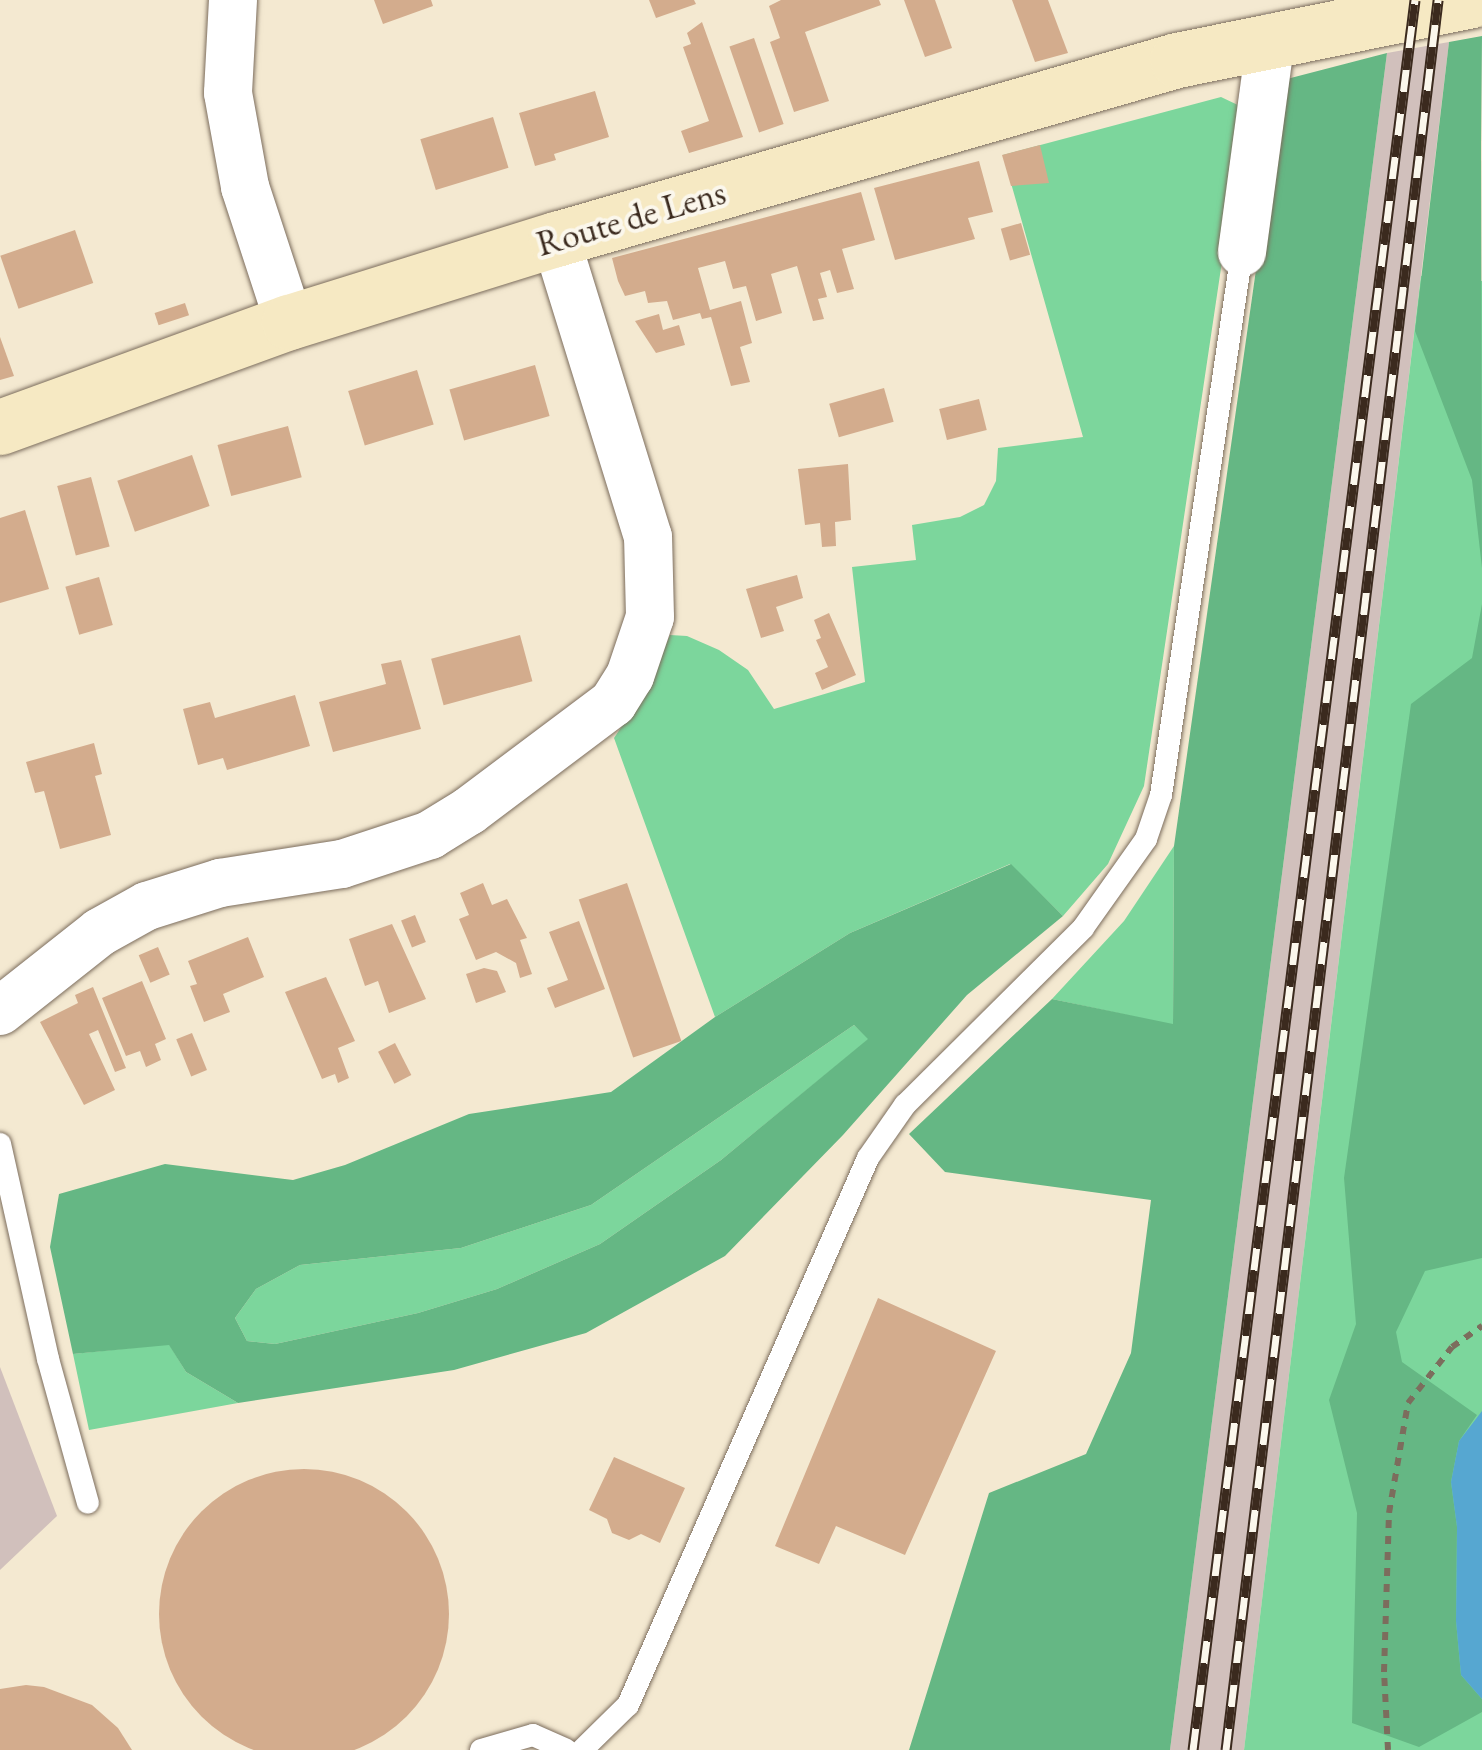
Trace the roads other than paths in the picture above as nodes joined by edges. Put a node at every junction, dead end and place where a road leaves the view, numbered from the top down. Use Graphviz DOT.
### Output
graph roads {
  1 [pos="233,0"];
  2 [pos="1471,0"];
  3 [pos="1273,19"];
  4 [pos="556,240"];
  5 [pos="1242,252"];
  6 [pos="288,322"];
  7 [pos="0,427"];
  8 [pos="3,994"];
  9 [pos="0,1144"];
  10 [pos="88,1503"];
  11 [pos="481,1750"];
  12 [pos="566,1750"];
  13 [pos="582,1750"];
  1 -- 6 [label="street"];
  2 -- 3 [label="street, Route de Lens"];
  3 -- 4 [label="street, Route de Lens"];
  3 -- 5 [label="street"];
  4 -- 6 [label="street, Route de Lens"];
  4 -- 8 [label="street"];
  5 -- 13 [label="lane"];
  6 -- 7 [label="street, Route de Lens"];
  9 -- 10 [label="lane"];
  11 -- 12 [label="lane"];
}
